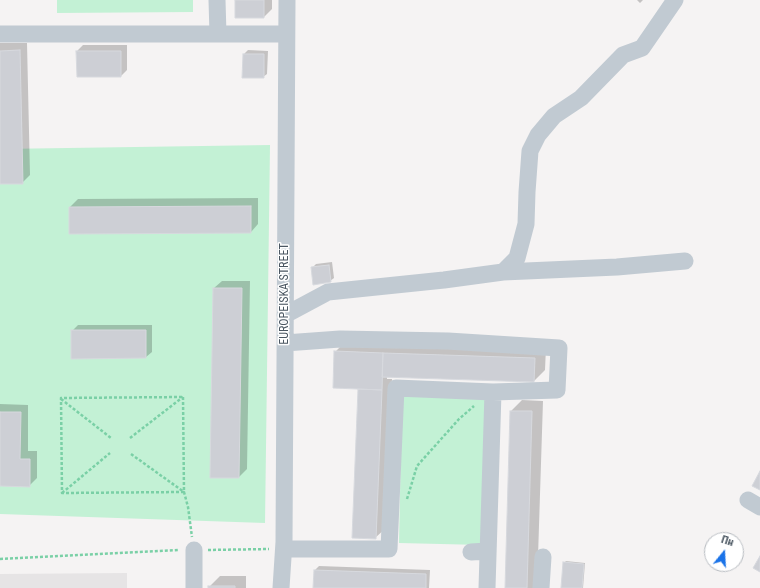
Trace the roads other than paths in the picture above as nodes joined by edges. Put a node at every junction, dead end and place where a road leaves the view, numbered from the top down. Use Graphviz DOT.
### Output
graph roads {
  1 [pos="217,0"];
  2 [pos="287,0"];
  3 [pos="675,0"];
  4 [pos="0,34"];
  5 [pos="218,34"];
  6 [pos="286,34"];
  7 [pos="685,261"];
  8 [pos="503,272"];
  9 [pos="285,315"];
  10 [pos="285,343"];
  11 [pos="493,392"];
  12 [pos="284,549"];
  13 [pos="194,550"];
  14 [pos="488,551"];
  15 [pos="471,552"];
  16 [pos="542,557"];
  17 [pos="194,588"];
  18 [pos="281,588"];
  19 [pos="487,588"];
  20 [pos="541,588"];
  1 -- 5 [label="street"];
  2 -- 6 [label="street, EUROPEISKA STREET"];
  3 -- 8 [label="street"];
  4 -- 5 [label="street"];
  5 -- 6 [label="street"];
  6 -- 9 [label="street, EUROPEISKA STREET"];
  7 -- 8 [label="street"];
  8 -- 9 [label="street"];
  9 -- 10 [label="street, EUROPEISKA STREET"];
  10 -- 11 [label="street"];
  10 -- 12 [label="street, EUROPEISKA STREET"];
  11 -- 12 [label="street"];
  11 -- 14 [label="street"];
  12 -- 18 [label="street, EUROPEISKA STREET"];
  13 -- 17 [label="street"];
  14 -- 15 [label="street"];
  14 -- 19 [label="street"];
  16 -- 20 [label="street"];
}
